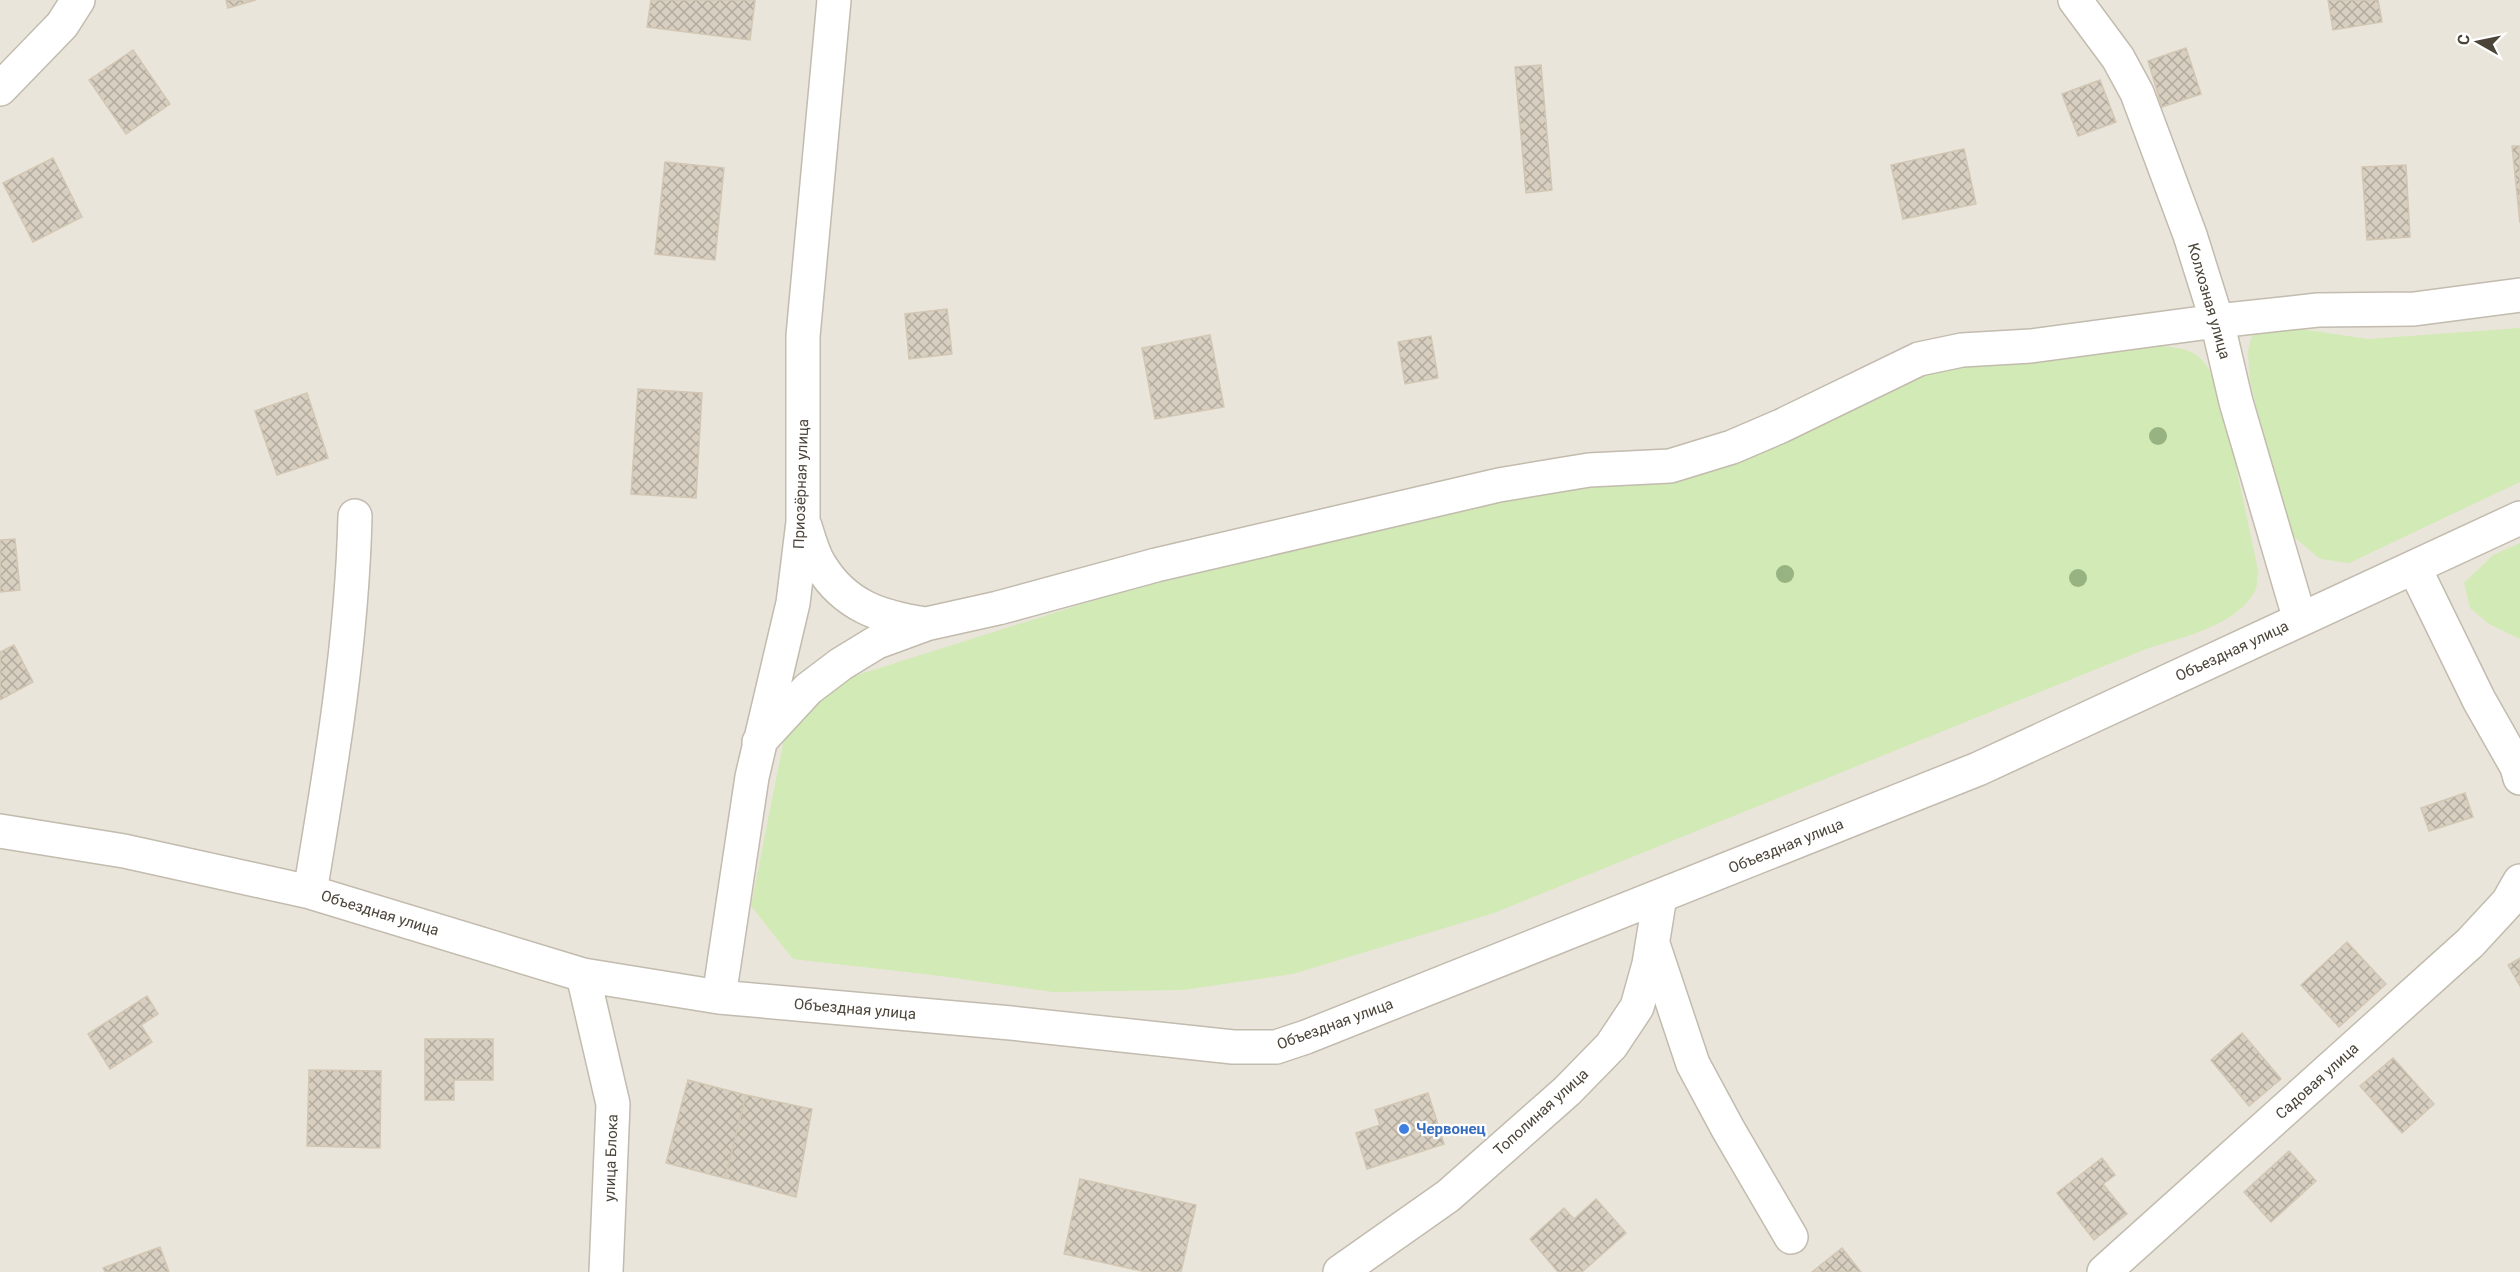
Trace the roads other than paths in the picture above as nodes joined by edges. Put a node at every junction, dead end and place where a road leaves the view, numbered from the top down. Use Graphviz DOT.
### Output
graph roads {
  1 [pos="78,0"];
  2 [pos="834,0"];
  3 [pos="2075,0"];
  4 [pos="0,89"];
  5 [pos="2520,295"];
  6 [pos="2217,321"];
  7 [pos="355,516"];
  8 [pos="2520,518"];
  9 [pos="803,522"];
  10 [pos="2414,567"];
  11 [pos="2300,620"];
  12 [pos="926,624"];
  13 [pos="759,742"];
  14 [pos="2520,778"];
  15 [pos="0,831"];
  16 [pos="2520,881"];
  17 [pos="310,892"];
  18 [pos="1660,896"];
  19 [pos="1652,941"];
  20 [pos="583,975"];
  21 [pos="719,998"];
  22 [pos="1791,1237"];
  23 [pos="606,1272"];
  24 [pos="1340,1272"];
  25 [pos="2104,1272"];
  1 -- 4 [label="street"];
  2 -- 9 [label="street, Приозёрная улица"];
  3 -- 6 [label="street, Колхозная улица"];
  5 -- 6 [label="street"];
  6 -- 11 [label="street, Колхозная улица"];
  6 -- 12 [label="street"];
  7 -- 17 [label="street"];
  8 -- 10 [label="street, Объездная улица"];
  9 -- 12 [label="street"];
  9 -- 13 [label="street, Приозёрная улица"];
  10 -- 11 [label="street, Объездная улица"];
  10 -- 14 [label="street"];
  11 -- 18 [label="street, Объездная улица"];
  12 -- 13 [label="street"];
  13 -- 21 [label="street, Приозёрная улица"];
  15 -- 17 [label="street, Объездная улица"];
  16 -- 25 [label="street, Садовая улица"];
  17 -- 20 [label="street, Объездная улица"];
  18 -- 19 [label="street, Тополиная улица"];
  18 -- 21 [label="street, Объездная улица"];
  19 -- 22 [label="street"];
  19 -- 24 [label="street, Тополиная улица"];
  20 -- 21 [label="street, Объездная улица"];
  20 -- 23 [label="street, улица Блока"];
}
